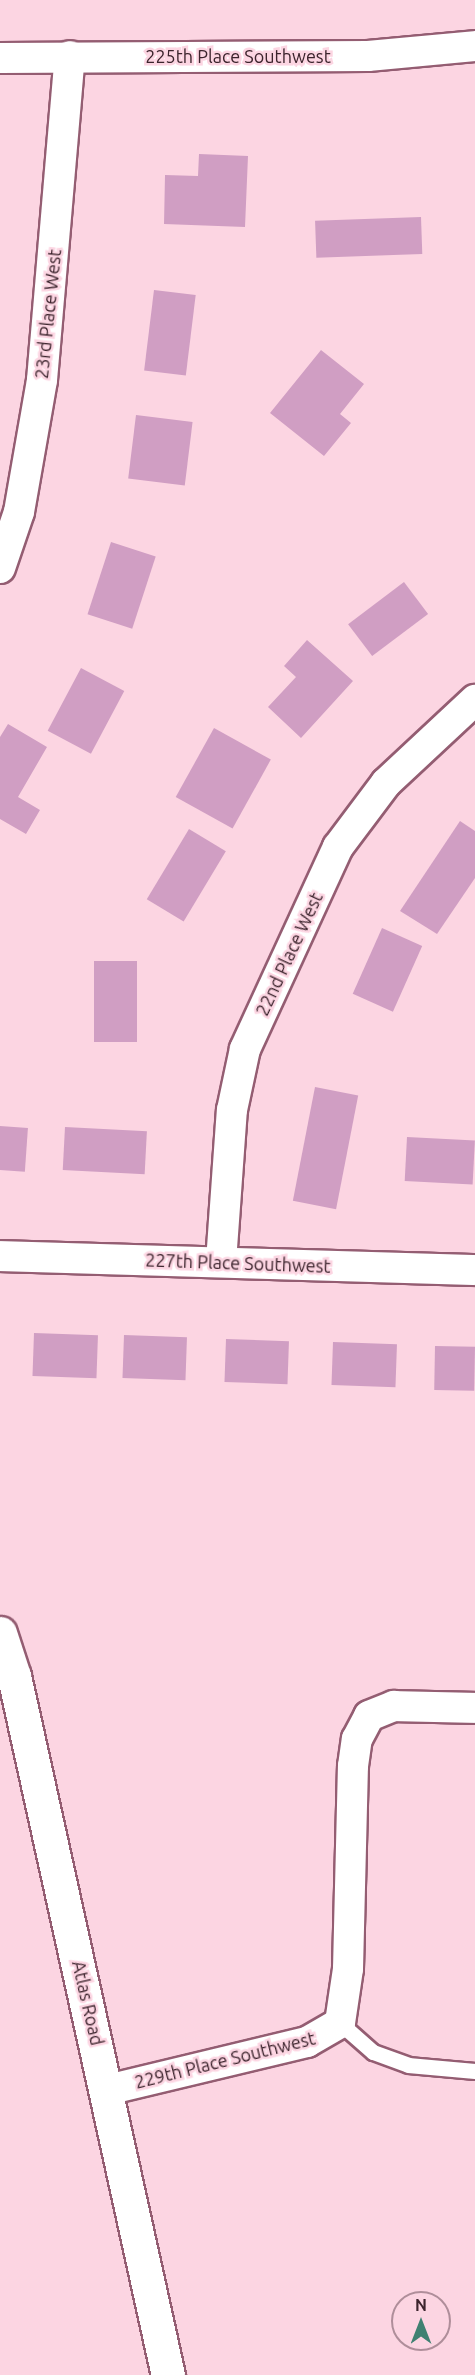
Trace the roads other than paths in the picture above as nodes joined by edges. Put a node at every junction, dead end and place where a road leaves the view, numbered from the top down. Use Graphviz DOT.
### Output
graph roads {
  1 [pos="475,46"];
  2 [pos="70,56"];
  3 [pos="0,58"];
  4 [pos="0,568"];
  5 [pos="475,700"];
  6 [pos="0,1256"];
  7 [pos="221,1262"];
  8 [pos="475,1270"];
  9 [pos="0,1633"];
  10 [pos="475,1708"];
  11 [pos="339,2023"];
  12 [pos="475,2071"];
  13 [pos="107,2090"];
  14 [pos="168,2375"];
  1 -- 2 [label="street, 225th Place Southwest"];
  2 -- 3 [label="street, 225th Place Southwest"];
  2 -- 4 [label="street, 23rd Place West"];
  5 -- 7 [label="street, 22nd Place West"];
  6 -- 7 [label="street, 227th Place Southwest"];
  7 -- 8 [label="street, 227th Place Southwest"];
  9 -- 13 [label="main road, Atlas Road"];
  10 -- 11 [label="street"];
  11 -- 12 [label="lane"];
  11 -- 13 [label="street, 229th Place Southwest"];
  13 -- 14 [label="main road, Atlas Road"];
}
